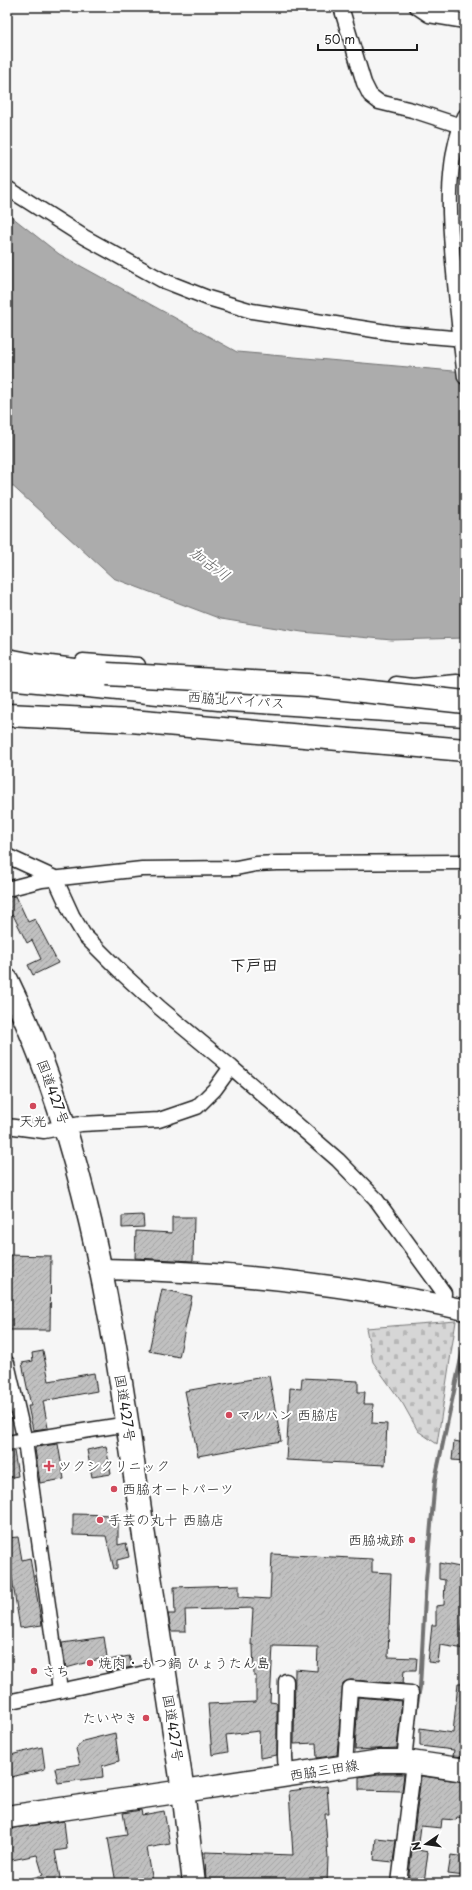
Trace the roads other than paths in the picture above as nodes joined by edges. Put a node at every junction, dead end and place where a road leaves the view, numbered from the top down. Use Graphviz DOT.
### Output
graph roads {
  1 [pos="341,7"];
  2 [pos="417,7"];
  3 [pos="465,21"];
  4 [pos="463,121"];
  5 [pos="460,143"];
  6 [pos="7,188"];
  7 [pos="463,339"];
  8 [pos="465,377"];
  9 [pos="73,660"];
  10 [pos="7,661"];
  11 [pos="7,678"];
  12 [pos="465,683"];
  13 [pos="465,689"];
  14 [pos="465,702"];
  15 [pos="465,714"];
  16 [pos="7,715"];
  17 [pos="465,750"];
  18 [pos="7,856"];
  19 [pos="465,862"];
  20 [pos="55,878"];
  21 [pos="7,889"];
  22 [pos="7,980"];
  23 [pos="231,1067"];
  24 [pos="7,1126"];
  25 [pos="66,1126"];
  26 [pos="101,1270"];
  27 [pos="443,1305"];
  28 [pos="465,1310"];
  29 [pos="7,1363"];
  30 [pos="128,1424"];
  31 [pos="25,1441"];
  32 [pos="7,1443"];
  33 [pos="164,1669"];
  34 [pos="286,1681"];
  35 [pos="60,1690"];
  36 [pos="7,1702"];
  37 [pos="409,1762"];
  38 [pos="345,1766"];
  39 [pos="465,1770"];
  40 [pos="286,1776"];
  41 [pos="183,1791"];
  42 [pos="7,1817"];
  43 [pos="194,1883"];
  44 [pos="399,1883"];
  1 -- 4 [label="street"];
  2 -- 3 [label="street"];
  4 -- 5 [label="street"];
  5 -- 7 [label="street"];
  6 -- 7 [label="street"];
  7 -- 8 [label="street"];
  9 -- 12 [label="street"];
  10 -- 13 [label="street"];
  10 -- 14 [label="main road, bridge"];
  11 -- 15 [label="main road, 西脇北バイパス"];
  16 -- 17 [label="main road"];
  18 -- 20 [label="street"];
  19 -- 20 [label="street"];
  20 -- 21 [label="street"];
  20 -- 23 [label="street"];
  22 -- 25 [label="main road, 国道427号"];
  23 -- 25 [label="street"];
  23 -- 27 [label="street"];
  24 -- 25 [label="street"];
  25 -- 26 [label="main road, 国道427号"];
  26 -- 27 [label="street"];
  26 -- 30 [label="main road, 国道427号"];
  27 -- 28 [label="street"];
  29 -- 31 [label="street"];
  30 -- 31 [label="street"];
  30 -- 33 [label="main road, 国道427号"];
  31 -- 32 [label="street"];
  31 -- 35 [label="street"];
  33 -- 35 [label="street"];
  33 -- 41 [label="main road, 国道427号"];
  34 -- 40 [label="street"];
  35 -- 36 [label="street"];
  37 -- 38 [label="main road, 西脇三田線"];
  37 -- 38 [label="street"];
  37 -- 39 [label="main road, 西脇三田線"];
  37 -- 44 [label="street"];
  38 -- 40 [label="main road, 西脇三田線"];
  40 -- 41 [label="main road, 西脇三田線"];
  41 -- 42 [label="main road"];
  41 -- 43 [label="main road, 国道427号"];
}
